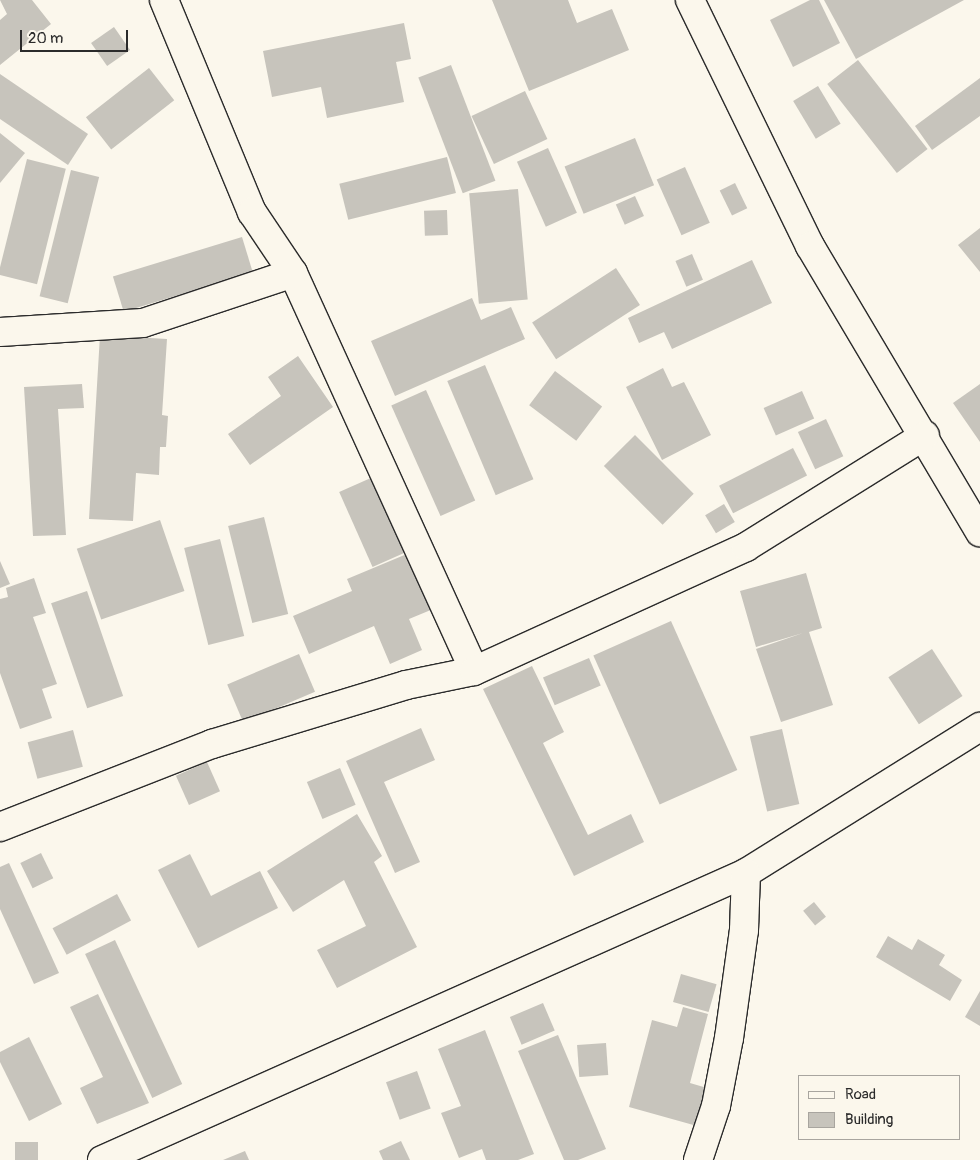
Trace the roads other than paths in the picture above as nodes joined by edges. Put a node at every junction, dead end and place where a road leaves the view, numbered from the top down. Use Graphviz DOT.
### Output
graph roads {
  1 [pos="164,0"];
  2 [pos="690,0"];
  3 [pos="293,273"];
  4 [pos="0,332"];
  5 [pos="925,435"];
  6 [pos="980,532"];
  7 [pos="474,671"];
  8 [pos="980,727"];
  9 [pos="0,826"];
  10 [pos="746,874"];
  11 [pos="102,1160"];
  12 [pos="698,1160"];
  1 -- 3 [label="street"];
  2 -- 5 [label="street"];
  3 -- 4 [label="street"];
  3 -- 7 [label="street"];
  5 -- 6 [label="street"];
  5 -- 7 [label="street"];
  7 -- 9 [label="street"];
  8 -- 10 [label="street"];
  10 -- 11 [label="street"];
  10 -- 12 [label="street"];
}
